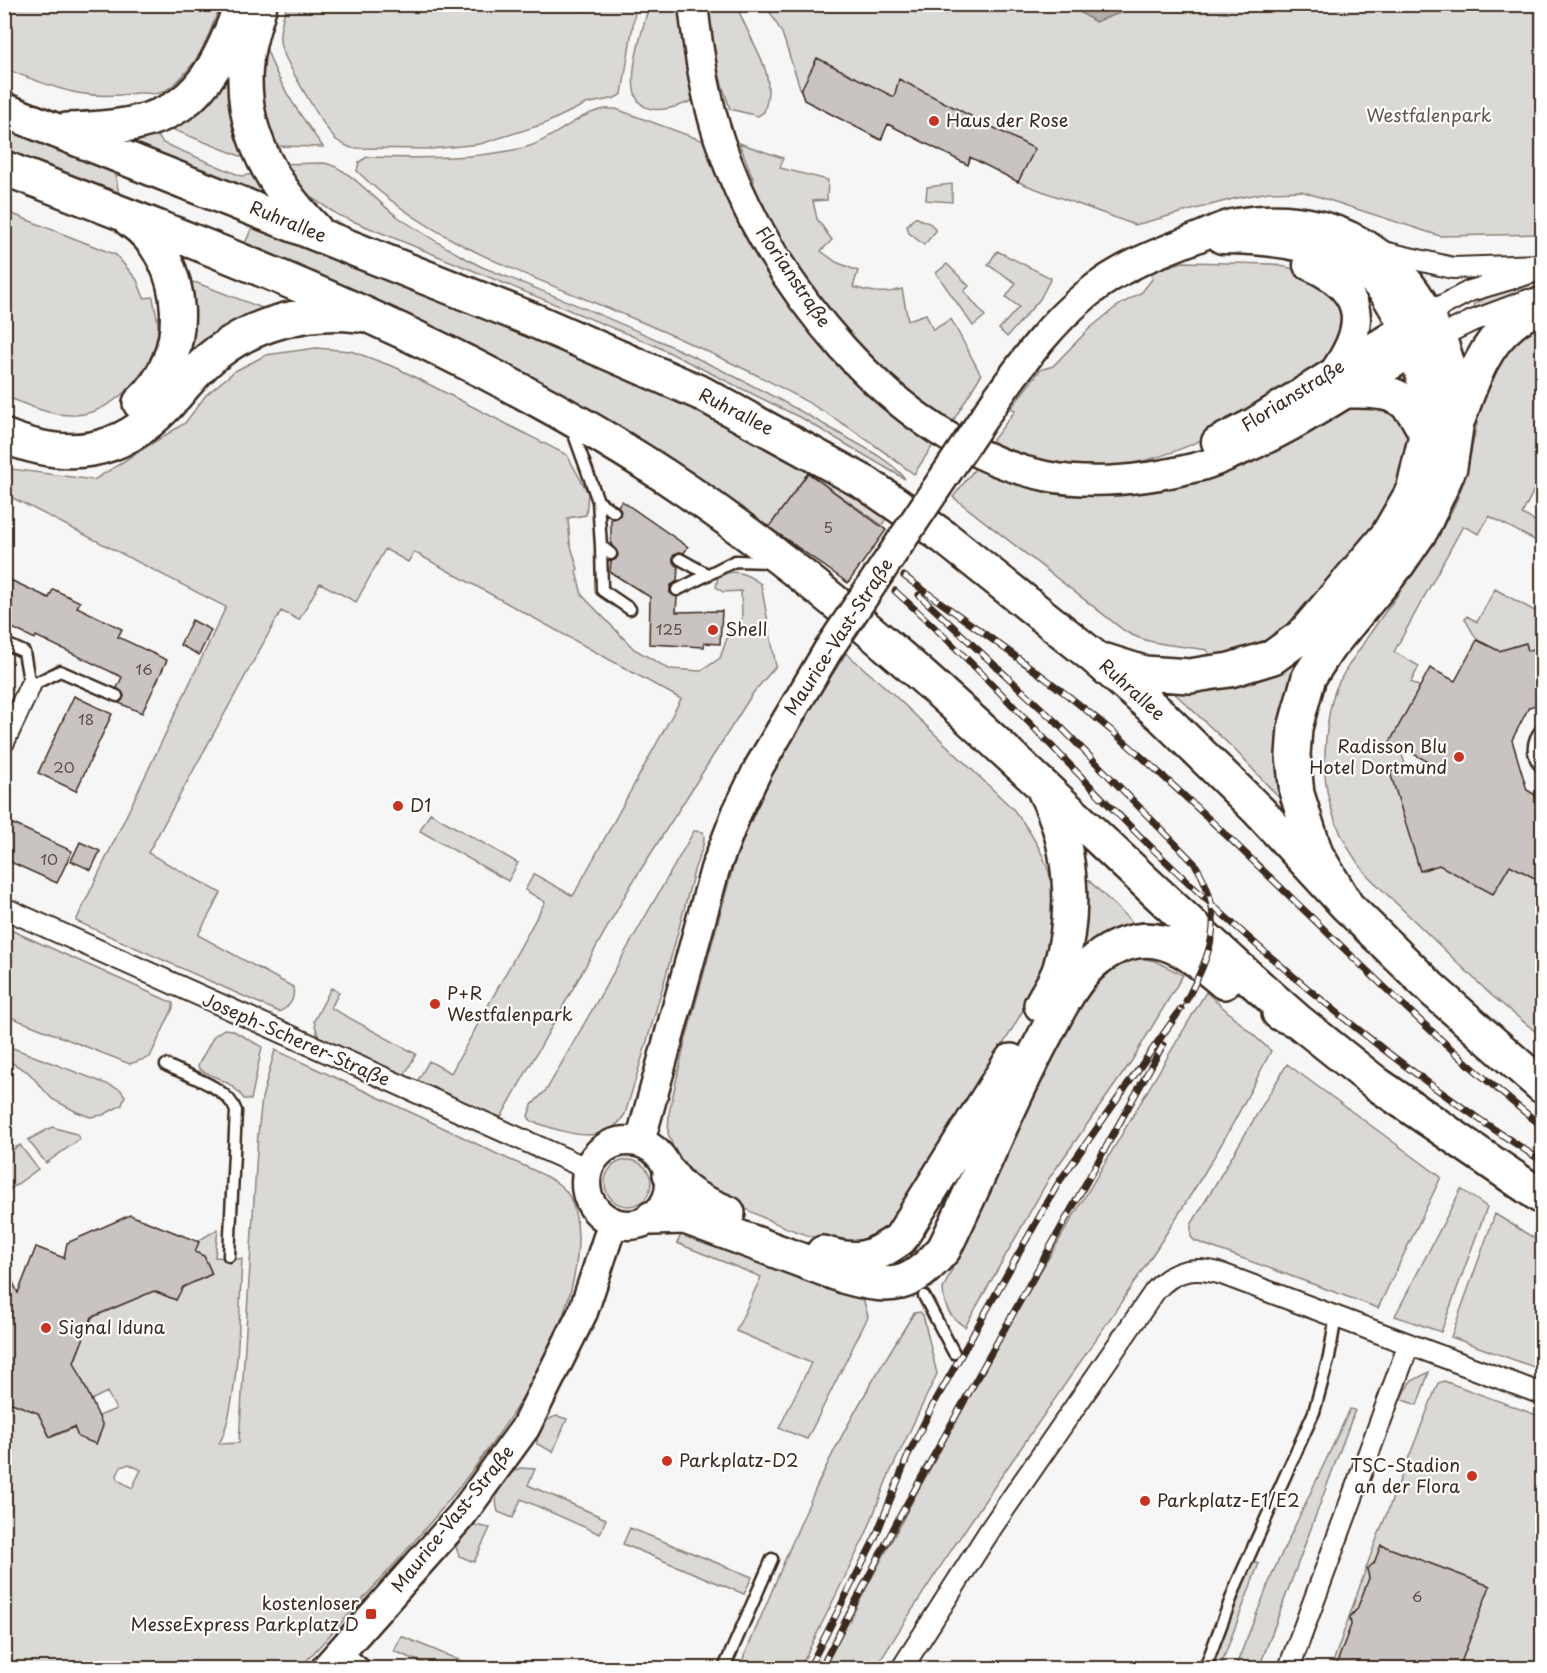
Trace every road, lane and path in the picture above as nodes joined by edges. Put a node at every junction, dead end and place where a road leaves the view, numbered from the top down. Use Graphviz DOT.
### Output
graph roads {
  1 [pos="242,4"];
  2 [pos="260,4"];
  3 [pos="693,4"];
  4 [pos="4,110"];
  5 [pos="50,128"];
  6 [pos="4,168"];
  7 [pos="114,210"];
  8 [pos="326,237"];
  9 [pos="1195,239"];
  10 [pos="1245,239"];
  11 [pos="1377,251"];
  12 [pos="1542,265"];
  13 [pos="1542,270"];
  14 [pos="1542,297"];
  15 [pos="1542,304"];
  16 [pos="377,319"];
  17 [pos="1422,332"];
  18 [pos="1343,380"];
  19 [pos="4,414"];
  20 [pos="567,417"];
  21 [pos="1441,431"];
  22 [pos="4,436"];
  23 [pos="598,501"];
  24 [pos="614,512"];
  25 [pos="601,546"];
  26 [pos="611,554"];
  27 [pos="680,559"];
  28 [pos="787,563"];
  29 [pos="707,574"];
  30 [pos="677,590"];
  31 [pos="630,609"];
  32 [pos="4,643"];
  33 [pos="1094,656"];
  34 [pos="30,686"];
  35 [pos="117,696"];
  36 [pos="1542,729"];
  37 [pos="4,742"];
  38 [pos="1542,768"];
  39 [pos="1039,781"];
  40 [pos="1347,906"];
  41 [pos="4,908"];
  42 [pos="1298,1021"];
  43 [pos="166,1065"];
  44 [pos="1542,1086"];
  45 [pos="640,1142"];
  46 [pos="588,1170"];
  47 [pos="670,1174"];
  48 [pos="1542,1197"];
  49 [pos="652,1218"];
  50 [pos="613,1222"];
  51 [pos="229,1256"];
  52 [pos="924,1296"];
  53 [pos="1336,1316"];
  54 [pos="1409,1344"];
  55 [pos="954,1353"];
  56 [pos="1542,1394"];
  57 [pos="772,1559"];
  58 [pos="335,1659"];
  59 [pos="367,1668"];
  60 [pos="724,1668"];
  61 [pos="902,1668"];
  62 [pos="1205,1668"];
  63 [pos="1289,1668"];
  1 -- 5 [label="highway"];
  2 -- 8 [label="highway"];
  3 -- 18 [label="main road, Florianstraße"];
  4 -- 5 [label="highway, Ruhrallee"];
  5 -- 8 [label="highway, Ruhrallee"];
  6 -- 7 [label="highway"];
  7 -- 16 [label="highway"];
  7 -- 19 [label="highway"];
  8 -- 33 [label="highway, Ruhrallee"];
  9 -- 10 [label="main road, Maurice-Vast-Straße"];
  9 -- 11 [label="main road, Maurice-Vast-Straße"];
  9 -- 45 [label="main road, Maurice-Vast-Straße, bridge"];
  10 -- 17 [label="main road, Maurice-Vast-Straße"];
  10 -- 18 [label="main road"];
  11 -- 12 [label="street"];
  11 -- 17 [label="main road, Maurice-Vast-Straße"];
  13 -- 17 [label="street"];
  14 -- 17 [label="street"];
  15 -- 21 [label="highway"];
  16 -- 20 [label="highway"];
  16 -- 22 [label="highway"];
  17 -- 18 [label="main road, Florianstraße"];
  17 -- 21 [label="highway"];
  18 -- 21 [label="highway"];
  20 -- 23 [label="lane"];
  20 -- 28 [label="highway"];
  21 -- 33 [label="highway"];
  21 -- 40 [label="highway"];
  23 -- 24 [label="lane"];
  23 -- 25 [label="lane"];
  25 -- 26 [label="lane"];
  25 -- 31 [label="lane"];
  27 -- 29 [label="lane"];
  28 -- 29 [label="lane"];
  28 -- 39 [label="highway"];
  29 -- 30 [label="lane"];
  32 -- 34 [label="lane"];
  33 -- 40 [label="highway, Ruhrallee"];
  34 -- 35 [label="lane"];
  34 -- 37 [label="street"];
  36 -- 38 [label="lane"];
  39 -- 42 [label="highway"];
  39 -- 47 [label="highway"];
  40 -- 44 [label="highway"];
  41 -- 46 [label="street, Joseph-Scherer-Straße"];
  42 -- 48 [label="highway"];
  42 -- 49 [label="highway"];
  43 -- 51 [label="lane"];
  45 -- 46 [label="main road"];
  45 -- 47 [label="main road"];
  46 -- 50 [label="main road"];
  47 -- 49 [label="main road"];
  49 -- 50 [label="main road"];
  50 -- 58 [label="main road, Maurice-Vast-Straße"];
  52 -- 55 [label="lane"];
  53 -- 54 [label="street"];
  53 -- 61 [label="street"];
  53 -- 62 [label="lane"];
  54 -- 56 [label="street"];
  54 -- 63 [label="street"];
  57 -- 60 [label="lane"];
  58 -- 59 [label="lane"];
}
